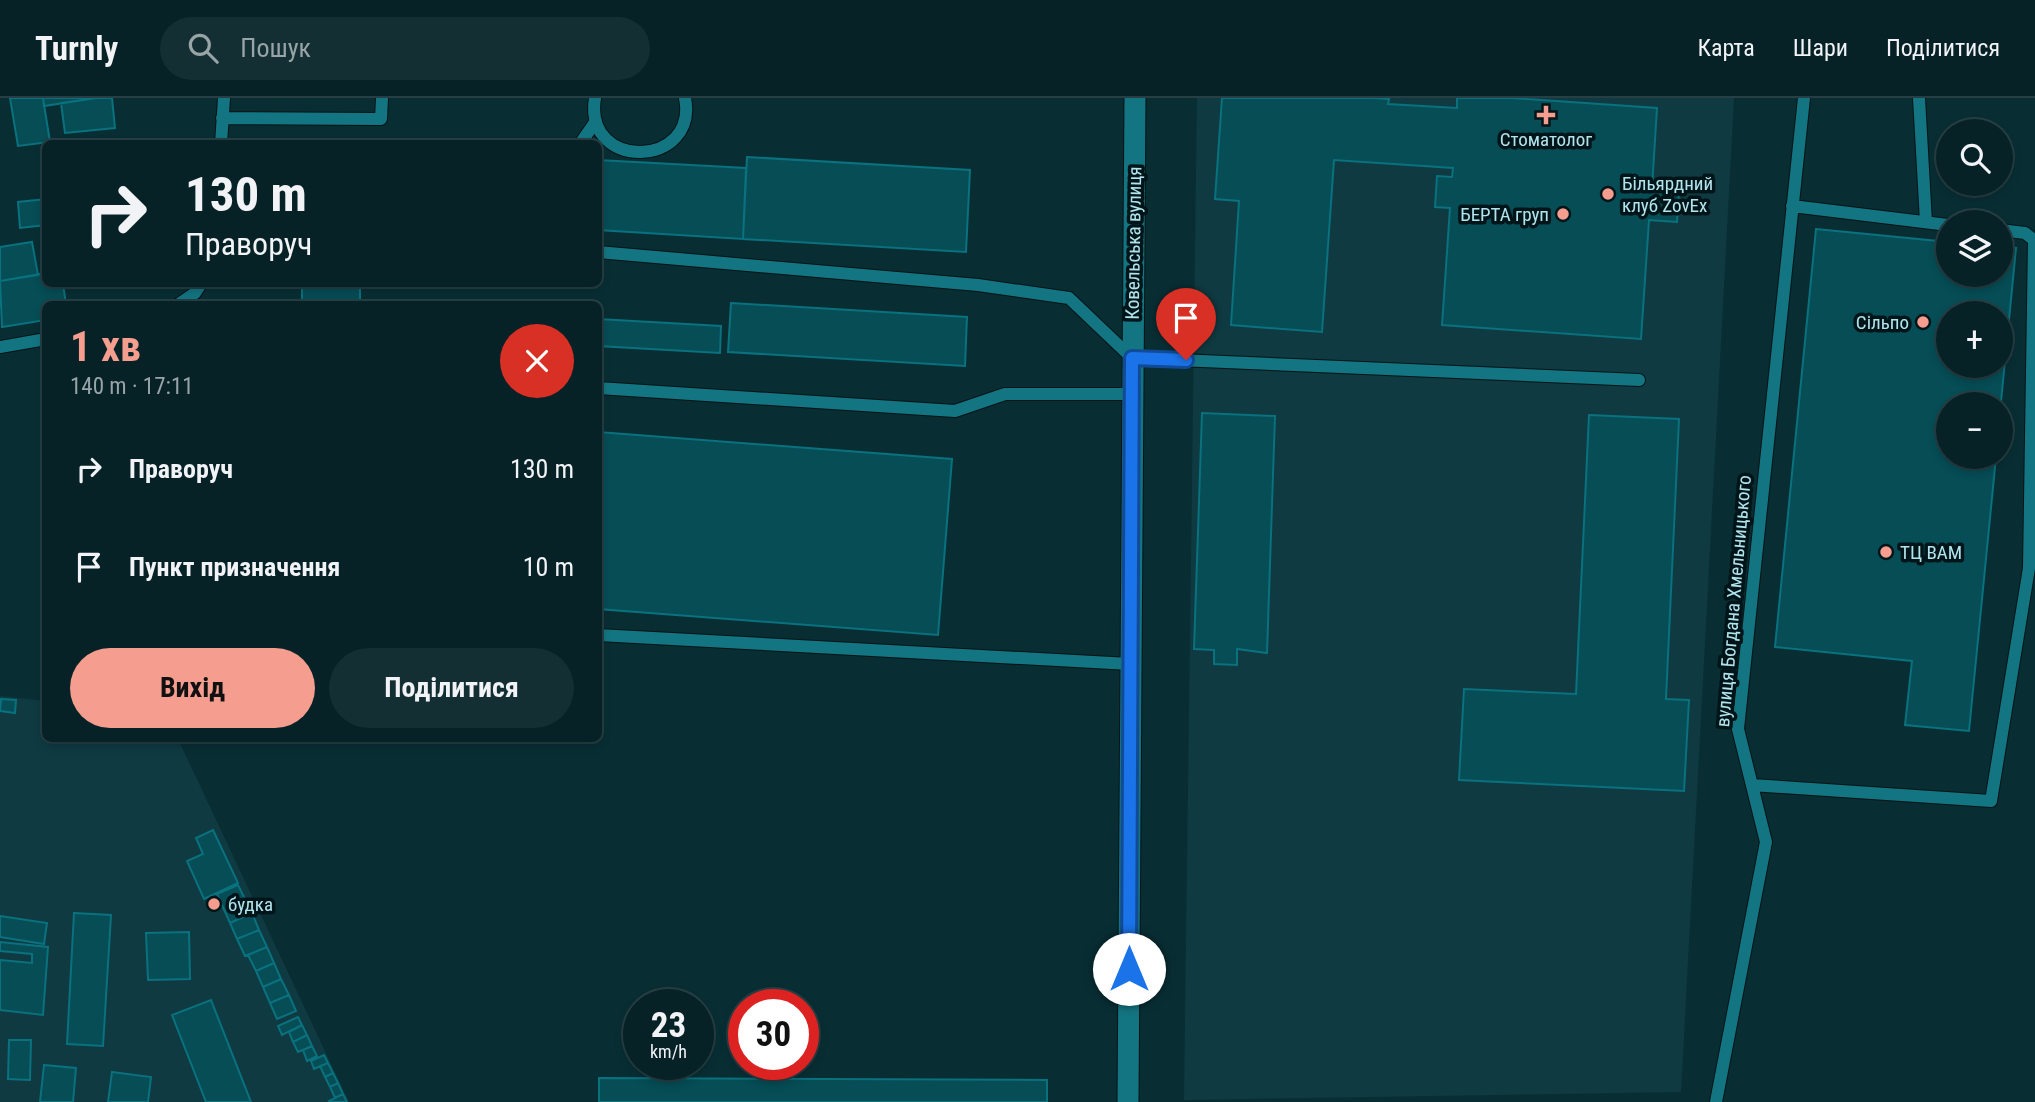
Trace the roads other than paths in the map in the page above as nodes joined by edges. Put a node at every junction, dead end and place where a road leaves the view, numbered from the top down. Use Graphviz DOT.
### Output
graph roads {
  1 [pos="224,98"];
  2 [pos="382,98"];
  3 [pos="594,98"];
  4 [pos="685,98"];
  5 [pos="1135,98"];
  6 [pos="1804,98"];
  7 [pos="1919,98"];
  8 [pos="222,118"];
  9 [pos="596,121"];
  10 [pos="221,140"];
  11 [pos="583,140"];
  12 [pos="1792,206"];
  13 [pos="1926,222"];
  14 [pos="1936,223"];
  15 [pos="2013,232"];
  16 [pos="602,253"];
  17 [pos="199,287"];
  18 [pos="183,301"];
  19 [pos="42,340"];
  20 [pos="0,347"];
  21 [pos="1132,358"];
  22 [pos="1639,380"];
  23 [pos="602,388"];
  24 [pos="1132,394"];
  25 [pos="602,635"];
  26 [pos="1130,664"];
  27 [pos="1752,785"];
  28 [pos="1128,1102"];
  29 [pos="1716,1102"];
  1 -- 8 [label="lane"];
  2 -- 8 [label="lane"];
  3 -- 9 [label="lane"];
  4 -- 9 [label="lane"];
  5 -- 21 [label="street, Ковельська вулиця"];
  6 -- 12 [label="lane, вулиця Богдана Хмельницького"];
  7 -- 13 [label="lane"];
  8 -- 10 [label="lane"];
  9 -- 11 [label="lane"];
  12 -- 13 [label="lane"];
  12 -- 27 [label="lane, вулиця Богдана Хмельницького"];
  13 -- 14 [label="lane"];
  15 -- 27 [label="lane"];
  16 -- 21 [label="lane"];
  17 -- 18 [label="lane"];
  19 -- 20 [label="lane"];
  21 -- 22 [label="lane"];
  21 -- 24 [label="street, Ковельська вулиця"];
  23 -- 24 [label="lane"];
  24 -- 26 [label="street, Ковельська вулиця"];
  25 -- 26 [label="lane"];
  26 -- 28 [label="street, Ковельська вулиця"];
  27 -- 29 [label="lane, вулиця Богдана Хмельницького"];
}
